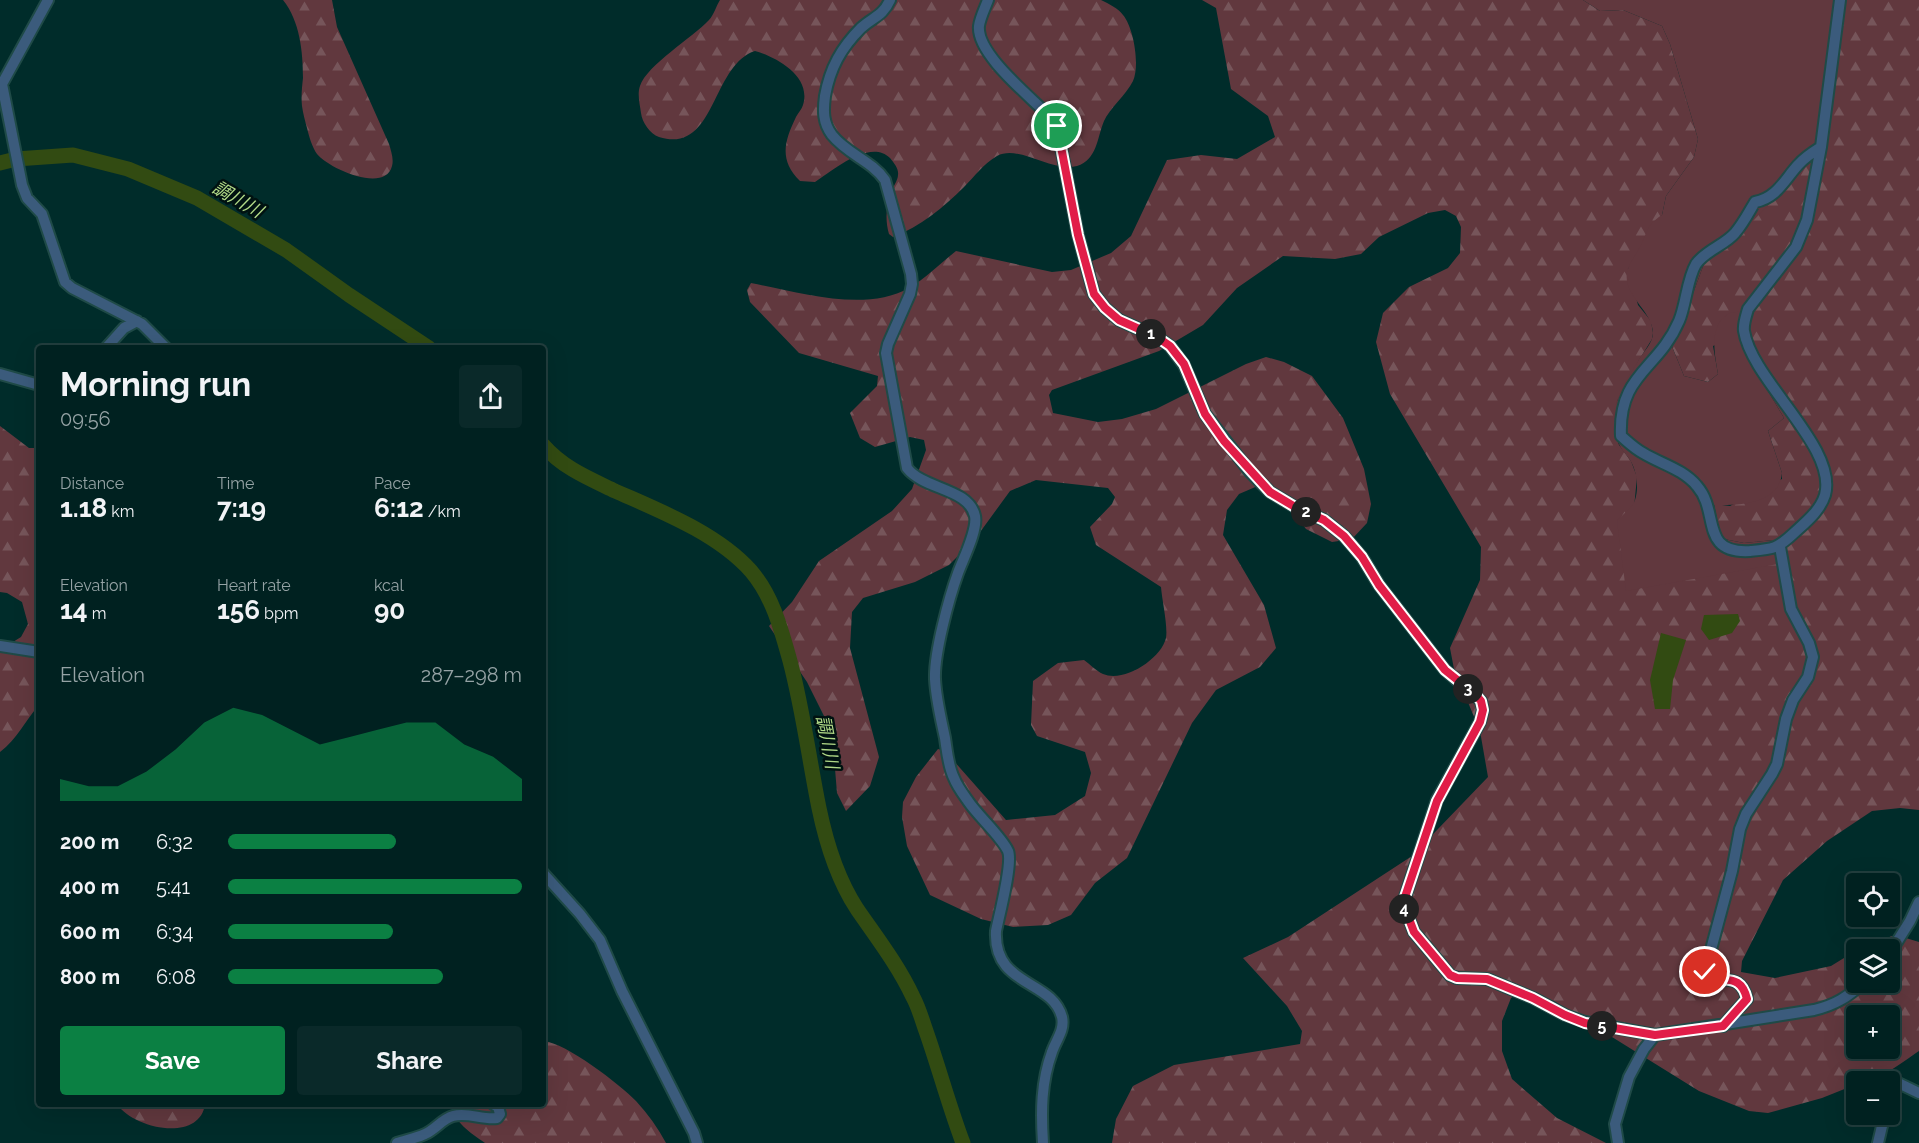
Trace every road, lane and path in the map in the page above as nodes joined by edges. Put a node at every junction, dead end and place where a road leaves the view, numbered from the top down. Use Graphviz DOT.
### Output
graph roads {
  1 [pos="48,0"];
  2 [pos="890,0"];
  3 [pos="988,0"];
  4 [pos="1840,0"];
  5 [pos="1821,147"];
  6 [pos="137,321"];
  7 [pos="109,345"];
  8 [pos="164,345"];
  9 [pos="0,374"];
  10 [pos="36,384"];
  11 [pos="1780,547"];
  12 [pos="0,646"];
  13 [pos="36,652"];
  14 [pos="546,876"];
  15 [pos="1919,902"];
  16 [pos="1899,939"];
  17 [pos="1852,993"];
  18 [pos="1723,1026"];
  19 [pos="1655,1035"];
  20 [pos="1900,1084"];
  21 [pos="1919,1093"];
  22 [pos="498,1107"];
  23 [pos="1882,1125"];
  24 [pos="397,1143"];
  25 [pos="697,1143"];
  26 [pos="1043,1143"];
  27 [pos="1618,1143"];
  28 [pos="1878,1143"];
  1 -- 6 [label="street"];
  2 -- 26 [label="street"];
  3 -- 19 [label="street"];
  4 -- 5 [label="street"];
  5 -- 11 [label="street"];
  5 -- 11 [label="street"];
  6 -- 7 [label="street"];
  6 -- 8 [label="street"];
  9 -- 10 [label="street"];
  11 -- 18 [label="street"];
  12 -- 13 [label="street"];
  14 -- 25 [label="street"];
  15 -- 16 [label="street"];
  17 -- 18 [label="street"];
  18 -- 19 [label="street"];
  19 -- 27 [label="street"];
  20 -- 21 [label="street"];
  22 -- 24 [label="street"];
  23 -- 28 [label="street"];
}
